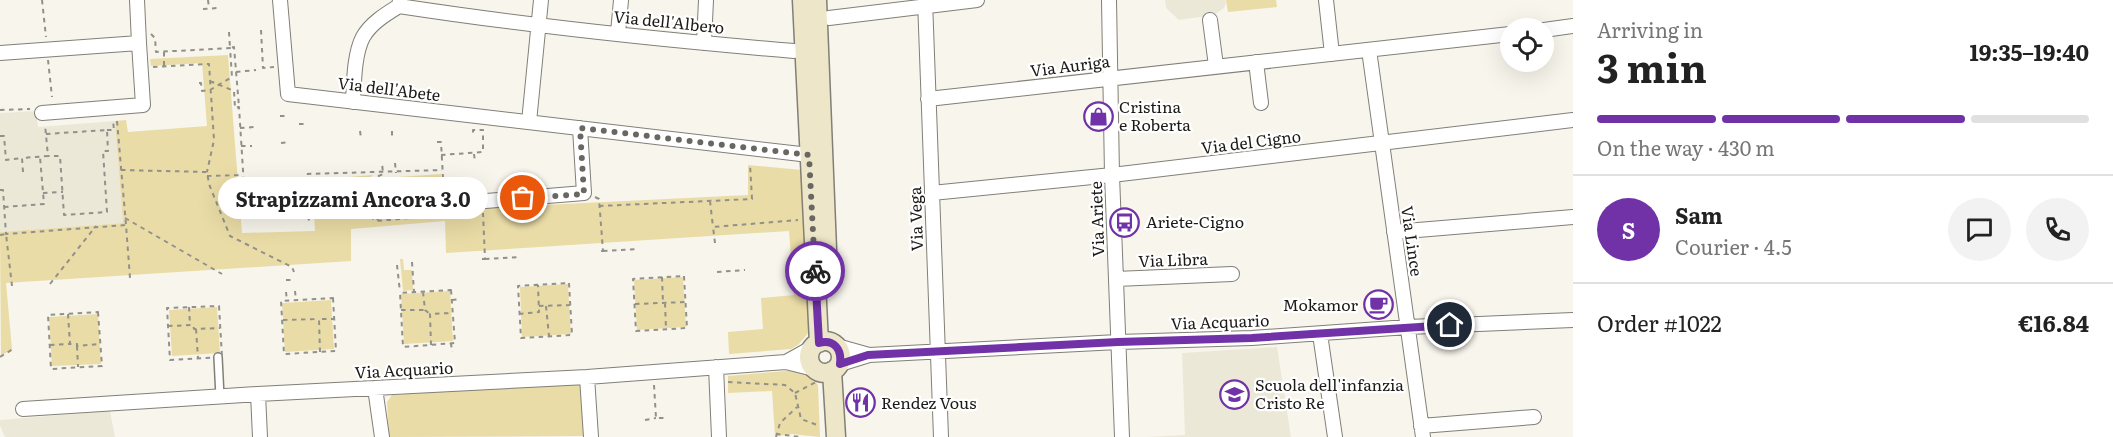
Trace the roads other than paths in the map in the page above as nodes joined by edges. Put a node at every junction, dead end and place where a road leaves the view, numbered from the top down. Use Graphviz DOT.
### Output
graph roads {
  1 [pos="137,0"];
  2 [pos="280,0"];
  3 [pos="462,0"];
  4 [pos="541,0"];
  5 [pos="621,0"];
  6 [pos="706,0"];
  7 [pos="802,0"];
  8 [pos="817,0"];
  9 [pos="977,0"];
  10 [pos="1109,0"];
  11 [pos="1326,0"];
  12 [pos="399,3"];
  13 [pos="925,3"];
  14 [pos="459,15"];
  15 [pos="829,18"];
  16 [pos="1210,20"];
  17 [pos="538,25"];
  18 [pos="1573,26"];
  19 [pos="1554,29"];
  20 [pos="618,33"];
  21 [pos="1500,35"];
  22 [pos="145,38"];
  23 [pos="705,44"];
  24 [pos="1369,50"];
  25 [pos="794,51"];
  26 [pos="0,53"];
  27 [pos="1332,54"];
  28 [pos="1256,62"];
  29 [pos="1216,66"];
  30 [pos="1111,78"];
  31 [pos="928,99"];
  32 [pos="353,102"];
  33 [pos="1261,103"];
  34 [pos="41,116"];
  35 [pos="1573,120"];
  36 [pos="529,122"];
  37 [pos="580,128"];
  38 [pos="1381,144"];
  39 [pos="809,155"];
  40 [pos="1112,175"];
  41 [pos="932,193"];
  42 [pos="448,206"];
  43 [pos="1573,217"];
  44 [pos="1394,232"];
  45 [pos="1232,274"];
  46 [pos="1116,279"];
  47 [pos="1573,320"];
  48 [pos="1408,327"];
  49 [pos="1320,333"];
  50 [pos="1118,342"];
  51 [pos="937,351"];
  52 [pos="218,357"];
  53 [pos="825,360"];
  54 [pos="786,362"];
  55 [pos="716,367"];
  56 [pos="587,377"];
  57 [pos="375,388"];
  58 [pos="258,394"];
  59 [pos="220,397"];
  60 [pos="23,409"];
  61 [pos="1534,417"];
  62 [pos="823,431"];
  63 [pos="1422,431"];
  64 [pos="260,437"];
  65 [pos="382,437"];
  66 [pos="591,437"];
  67 [pos="719,437"];
  68 [pos="836,437"];
  69 [pos="940,437"];
  70 [pos="1122,437"];
  71 [pos="1335,437"];
  1 -- 22 [label="street"];
  2 -- 32 [label="street, Via dell'Abete"];
  3 -- 14 [label="street"];
  4 -- 17 [label="street"];
  5 -- 20 [label="street"];
  6 -- 23 [label="street"];
  7 -- 39 [label="main road"];
  8 -- 53 [label="main road"];
  9 -- 13 [label="street"];
  10 -- 30 [label="street, Via Ariete"];
  11 -- 27 [label="street"];
  12 -- 14 [label="street, Via dell'Albero"];
  12 -- 32 [label="street"];
  13 -- 15 [label="street"];
  13 -- 31 [label="street, Via Vega"];
  14 -- 17 [label="street, Via dell'Albero"];
  16 -- 29 [label="street"];
  17 -- 20 [label="street, Via dell'Albero"];
  17 -- 36 [label="street"];
  18 -- 19 [label="street"];
  20 -- 23 [label="street, Via dell'Albero"];
  21 -- 24 [label="street, Via Auriga"];
  22 -- 26 [label="street"];
  22 -- 34 [label="street"];
  23 -- 25 [label="street, Via dell'Albero"];
  24 -- 27 [label="street, Via Auriga"];
  24 -- 38 [label="street, Via Lince"];
  27 -- 28 [label="street, Via Auriga"];
  28 -- 29 [label="street, Via Auriga"];
  28 -- 33 [label="street"];
  29 -- 30 [label="street, Via Auriga"];
  30 -- 31 [label="street, Via Auriga"];
  30 -- 40 [label="street, Via Ariete"];
  31 -- 41 [label="street, Via Vega"];
  32 -- 36 [label="street, Via dell'Abete"];
  35 -- 38 [label="street, Via del Cigno"];
  36 -- 37 [label="street, Via dell'Abete"];
  37 -- 39 [label="street, Via dell'Abete"];
  37 -- 42 [label="street"];
  38 -- 40 [label="street, Via del Cigno"];
  38 -- 44 [label="street, Via Lince"];
  39 -- 53 [label="main road"];
  40 -- 41 [label="street, Via del Cigno"];
  40 -- 46 [label="street, Via Ariete"];
  41 -- 51 [label="street, Via Vega"];
  43 -- 44 [label="street"];
  44 -- 48 [label="street, Via Lince"];
  45 -- 46 [label="street, Via Libra"];
  46 -- 50 [label="street, Via Ariete"];
  47 -- 48 [label="street, Via Acquario"];
  48 -- 49 [label="street, Via Acquario"];
  48 -- 63 [label="street, Via Lince"];
  49 -- 50 [label="street, Via Acquario"];
  49 -- 71 [label="street"];
  50 -- 51 [label="street, Via Acquario"];
  50 -- 70 [label="street, Via Ariete"];
  51 -- 53 [label="street, Via Acquario"];
  51 -- 69 [label="street, Via Vega"];
  52 -- 59 [label="lane"];
  53 -- 54 [label="street, Via Acquario"];
  53 -- 54 [label="street, Via Acquario"];
  53 -- 62 [label="main road"];
  53 -- 68 [label="main road"];
  54 -- 55 [label="street, Via Acquario"];
  55 -- 56 [label="street, Via Acquario"];
  55 -- 67 [label="street"];
  56 -- 57 [label="street, Via Acquario"];
  56 -- 66 [label="street"];
  57 -- 58 [label="street, Via Acquario"];
  57 -- 65 [label="street"];
  58 -- 59 [label="street, Via Acquario"];
  58 -- 64 [label="street"];
  59 -- 60 [label="street, Via Acquario"];
  61 -- 63 [label="street"];
}
